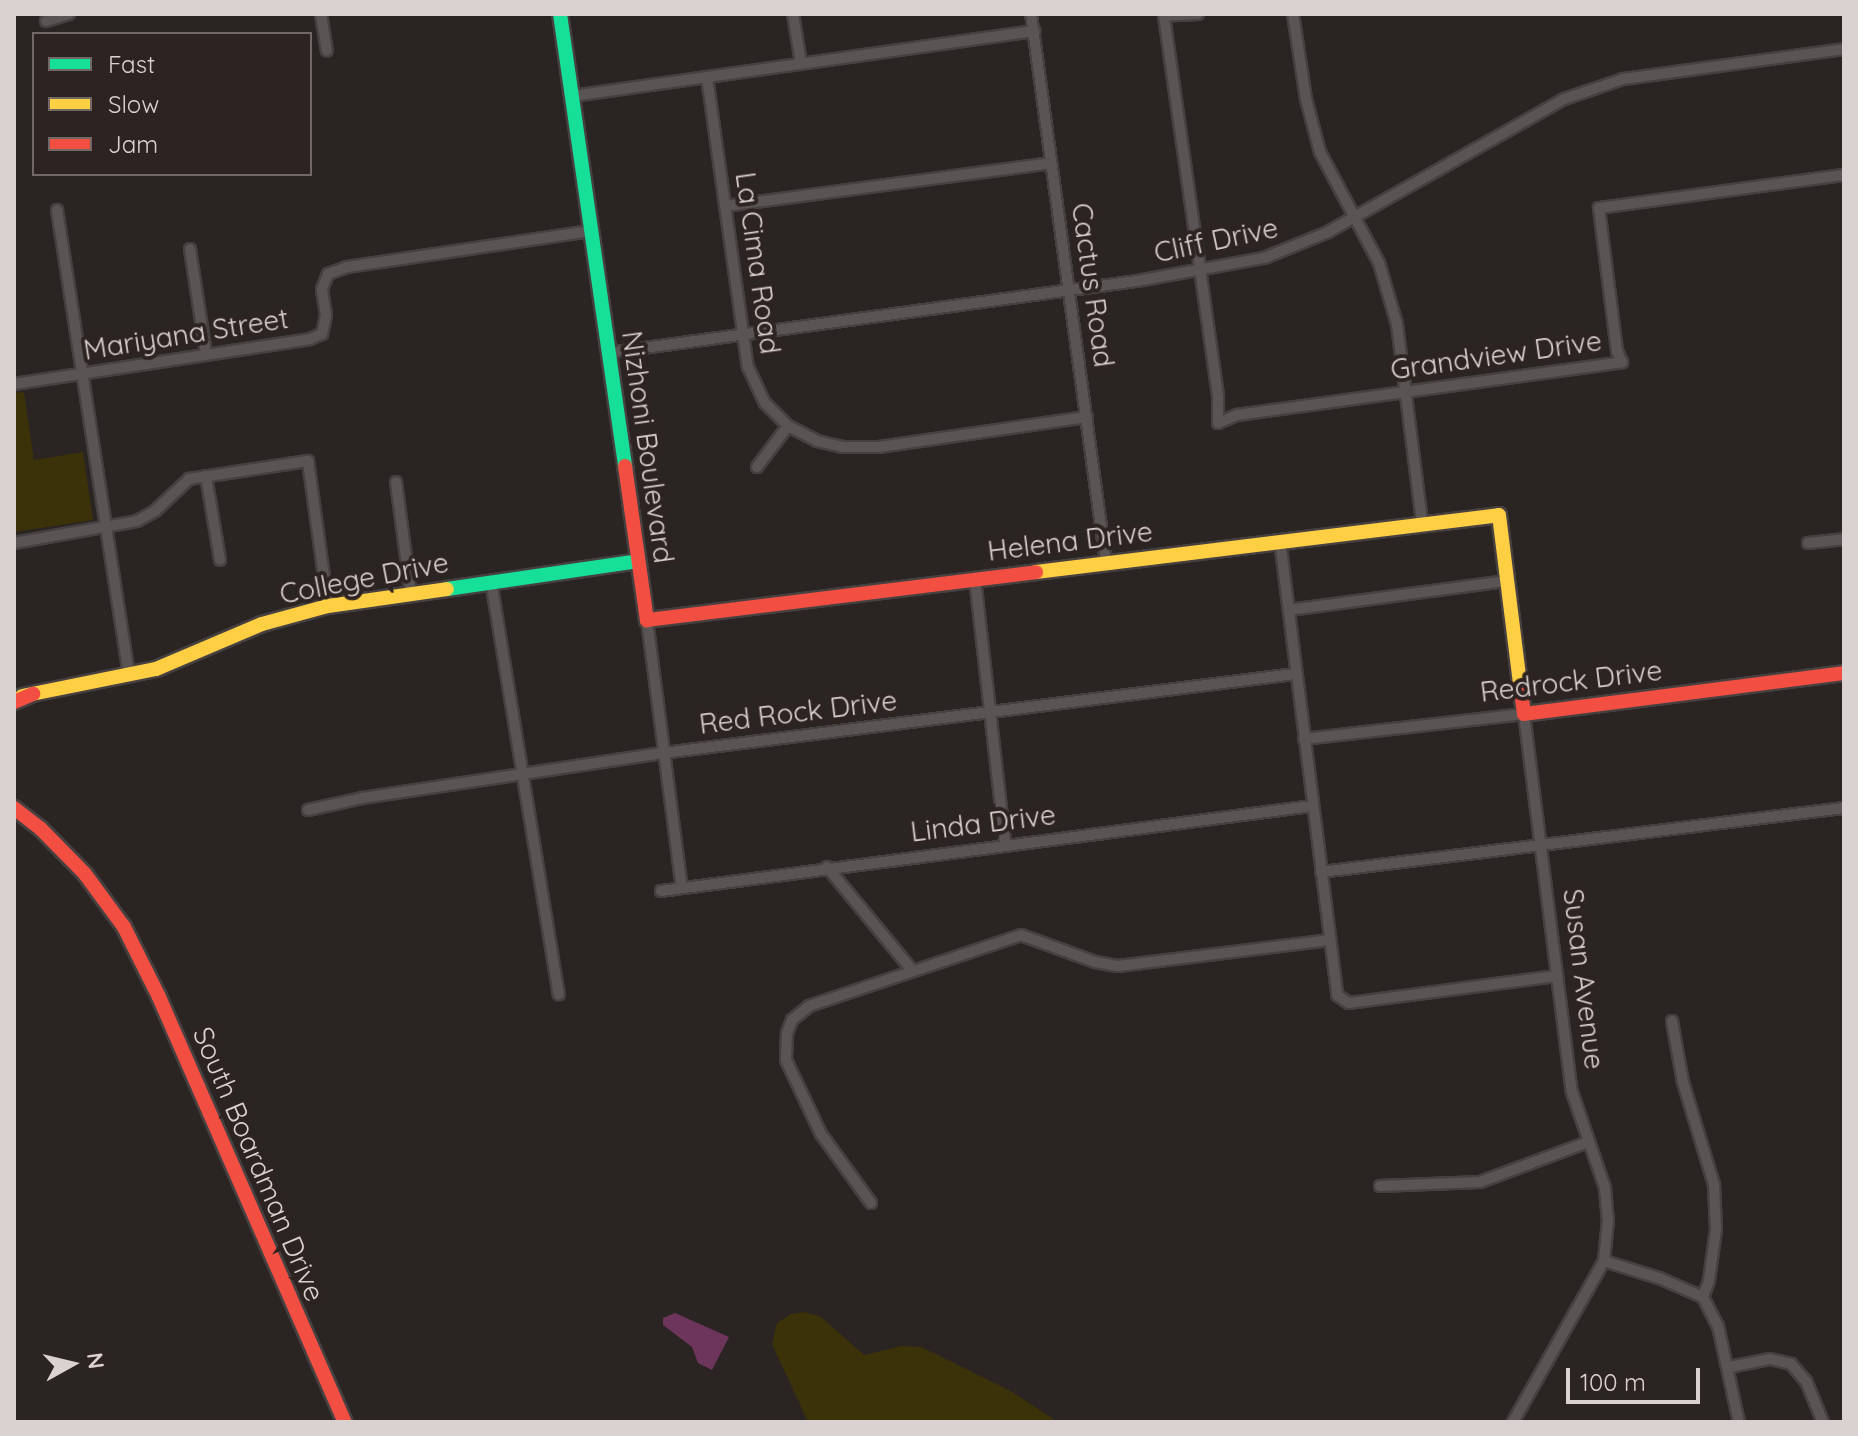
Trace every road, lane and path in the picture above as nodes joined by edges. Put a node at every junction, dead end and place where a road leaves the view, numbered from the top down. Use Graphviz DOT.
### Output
graph roads {
  1 [pos="69,14"];
  2 [pos="321,14"];
  3 [pos="560,14"];
  4 [pos="793,14"];
  5 [pos="1031,14"];
  6 [pos="1198,14"];
  7 [pos="1293,14"];
  8 [pos="1164,16"];
  9 [pos="46,21"];
  10 [pos="1034,31"];
  11 [pos="1844,49"];
  12 [pos="327,51"];
  13 [pos="801,63"];
  14 [pos="707,77"];
  15 [pos="572,96"];
  16 [pos="1051,163"];
  17 [pos="1844,175"];
  18 [pos="726,206"];
  19 [pos="57,210"];
  20 [pos="1353,217"];
  21 [pos="592,231"];
  22 [pos="190,249"];
  23 [pos="1201,271"];
  24 [pos="1069,289"];
  25 [pos="743,334"];
  26 [pos="607,353"];
  27 [pos="206,354"];
  28 [pos="83,374"];
  29 [pos="14,384"];
  30 [pos="1406,391"];
  31 [pos="1087,417"];
  32 [pos="788,426"];
  33 [pos="757,467"];
  34 [pos="206,476"];
  35 [pos="396,482"];
  36 [pos="1499,515"];
  37 [pos="1422,523"];
  38 [pos="107,529"];
  39 [pos="1844,539"];
  40 [pos="1280,541"];
  41 [pos="14,543"];
  42 [pos="1808,543"];
  43 [pos="220,560"];
  44 [pos="638,561"];
  45 [pos="1106,563"];
  46 [pos="975,579"];
  47 [pos="491,581"];
  48 [pos="1507,581"];
  49 [pos="411,594"];
  50 [pos="328,606"];
  51 [pos="1289,610"];
  52 [pos="647,620"];
  53 [pos="1844,673"];
  54 [pos="1295,674"];
  55 [pos="129,676"];
  56 [pos="14,700"];
  57 [pos="990,711"];
  58 [pos="1524,714"];
  59 [pos="1304,739"];
  60 [pos="663,753"];
  61 [pos="524,774"];
  62 [pos="1312,806"];
  63 [pos="15,808"];
  64 [pos="1844,808"];
  65 [pos="308,810"];
  66 [pos="1005,844"];
  67 [pos="1541,846"];
  68 [pos="827,867"];
  69 [pos="1321,872"];
  70 [pos="682,888"];
  71 [pos="661,891"];
  72 [pos="1329,940"];
  73 [pos="911,969"];
  74 [pos="1557,976"];
  75 [pos="559,994"];
  76 [pos="1672,1021"];
  77 [pos="1588,1142"];
  78 [pos="1380,1186"];
  79 [pos="871,1203"];
  80 [pos="1604,1261"];
  81 [pos="1703,1297"];
  82 [pos="1730,1367"];
  83 [pos="345,1422"];
  84 [pos="1513,1422"];
  85 [pos="1739,1422"];
  86 [pos="1823,1422"];
  1 -- 9 [label="street"];
  2 -- 12 [label="street"];
  3 -- 15 [label="main road, Nizhoni Boulevard"];
  4 -- 13 [label="street"];
  5 -- 10 [label="street, Cactus Road"];
  6 -- 8 [label="street"];
  7 -- 20 [label="street"];
  8 -- 23 [label="street"];
  10 -- 13 [label="street"];
  10 -- 16 [label="street, Cactus Road"];
  11 -- 20 [label="street, Cliff Drive"];
  13 -- 14 [label="street"];
  14 -- 15 [label="street"];
  14 -- 18 [label="street, La Cima Road"];
  15 -- 21 [label="main road, Nizhoni Boulevard"];
  16 -- 18 [label="street"];
  16 -- 24 [label="street, Cactus Road"];
  17 -- 30 [label="street, Grandview Drive"];
  18 -- 25 [label="street, La Cima Road"];
  19 -- 28 [label="street"];
  20 -- 23 [label="street, Cliff Drive"];
  20 -- 30 [label="street"];
  21 -- 26 [label="main road, Nizhoni Boulevard"];
  21 -- 27 [label="street, Mariyana Street"];
  22 -- 27 [label="street"];
  23 -- 24 [label="street, Cliff Drive"];
  23 -- 30 [label="street, Grandview Drive"];
  24 -- 25 [label="street, Cliff Drive"];
  24 -- 31 [label="street, Cactus Road"];
  25 -- 26 [label="street, Cliff Drive"];
  25 -- 32 [label="street, La Cima Road"];
  26 -- 44 [label="main road, Nizhoni Boulevard"];
  27 -- 28 [label="street, Mariyana Street"];
  28 -- 29 [label="street, Mariyana Street"];
  28 -- 38 [label="street"];
  30 -- 37 [label="street"];
  31 -- 32 [label="street, La Cima Road"];
  31 -- 45 [label="street, Cactus Road"];
  32 -- 33 [label="street"];
  34 -- 38 [label="street"];
  34 -- 43 [label="street"];
  34 -- 50 [label="street"];
  35 -- 49 [label="street"];
  36 -- 37 [label="main road, Helena Drive"];
  36 -- 48 [label="main road, Susan Avenue"];
  37 -- 40 [label="main road, Helena Drive"];
  38 -- 41 [label="street"];
  38 -- 55 [label="street"];
  39 -- 42 [label="street"];
  40 -- 45 [label="main road, Helena Drive"];
  40 -- 51 [label="street"];
  44 -- 47 [label="main road, College Drive"];
  44 -- 52 [label="main road, Nizhoni Boulevard"];
  45 -- 46 [label="main road, Helena Drive"];
  46 -- 52 [label="main road, Helena Drive"];
  46 -- 57 [label="street"];
  47 -- 49 [label="main road, College Drive"];
  47 -- 61 [label="street"];
  48 -- 51 [label="street"];
  48 -- 58 [label="main road, Susan Avenue"];
  49 -- 50 [label="main road, College Drive"];
  50 -- 55 [label="main road, College Drive"];
  51 -- 54 [label="street"];
  52 -- 60 [label="street, Nizhoni Boulevard"];
  53 -- 58 [label="main road, Redrock Drive"];
  54 -- 57 [label="street, Red Rock Drive"];
  54 -- 59 [label="street"];
  55 -- 56 [label="main road, College Drive"];
  57 -- 60 [label="street, Red Rock Drive"];
  57 -- 66 [label="street"];
  58 -- 59 [label="street, Redrock Drive"];
  58 -- 67 [label="street, Susan Avenue"];
  59 -- 62 [label="street"];
  60 -- 61 [label="street, Red Rock Drive"];
  60 -- 70 [label="street, Nizhoni Boulevard"];
  61 -- 65 [label="street, Red Rock Drive"];
  61 -- 75 [label="street"];
  62 -- 66 [label="street, Linda Drive"];
  62 -- 69 [label="street"];
  63 -- 83 [label="main road, South Boardman Drive"];
  64 -- 67 [label="street"];
  66 -- 68 [label="street, Linda Drive"];
  67 -- 69 [label="street"];
  67 -- 74 [label="street, Susan Avenue"];
  68 -- 70 [label="street, Linda Drive"];
  68 -- 73 [label="street"];
  69 -- 72 [label="street"];
  70 -- 71 [label="street, Linda Drive"];
  72 -- 73 [label="street"];
  72 -- 74 [label="street"];
  73 -- 79 [label="street"];
  74 -- 77 [label="street, Susan Avenue"];
  76 -- 81 [label="street"];
  77 -- 78 [label="street"];
  77 -- 80 [label="street, Susan Avenue"];
  80 -- 81 [label="street"];
  80 -- 84 [label="street, Susan Avenue"];
  81 -- 82 [label="street"];
  82 -- 85 [label="street"];
  82 -- 86 [label="street"];
}
